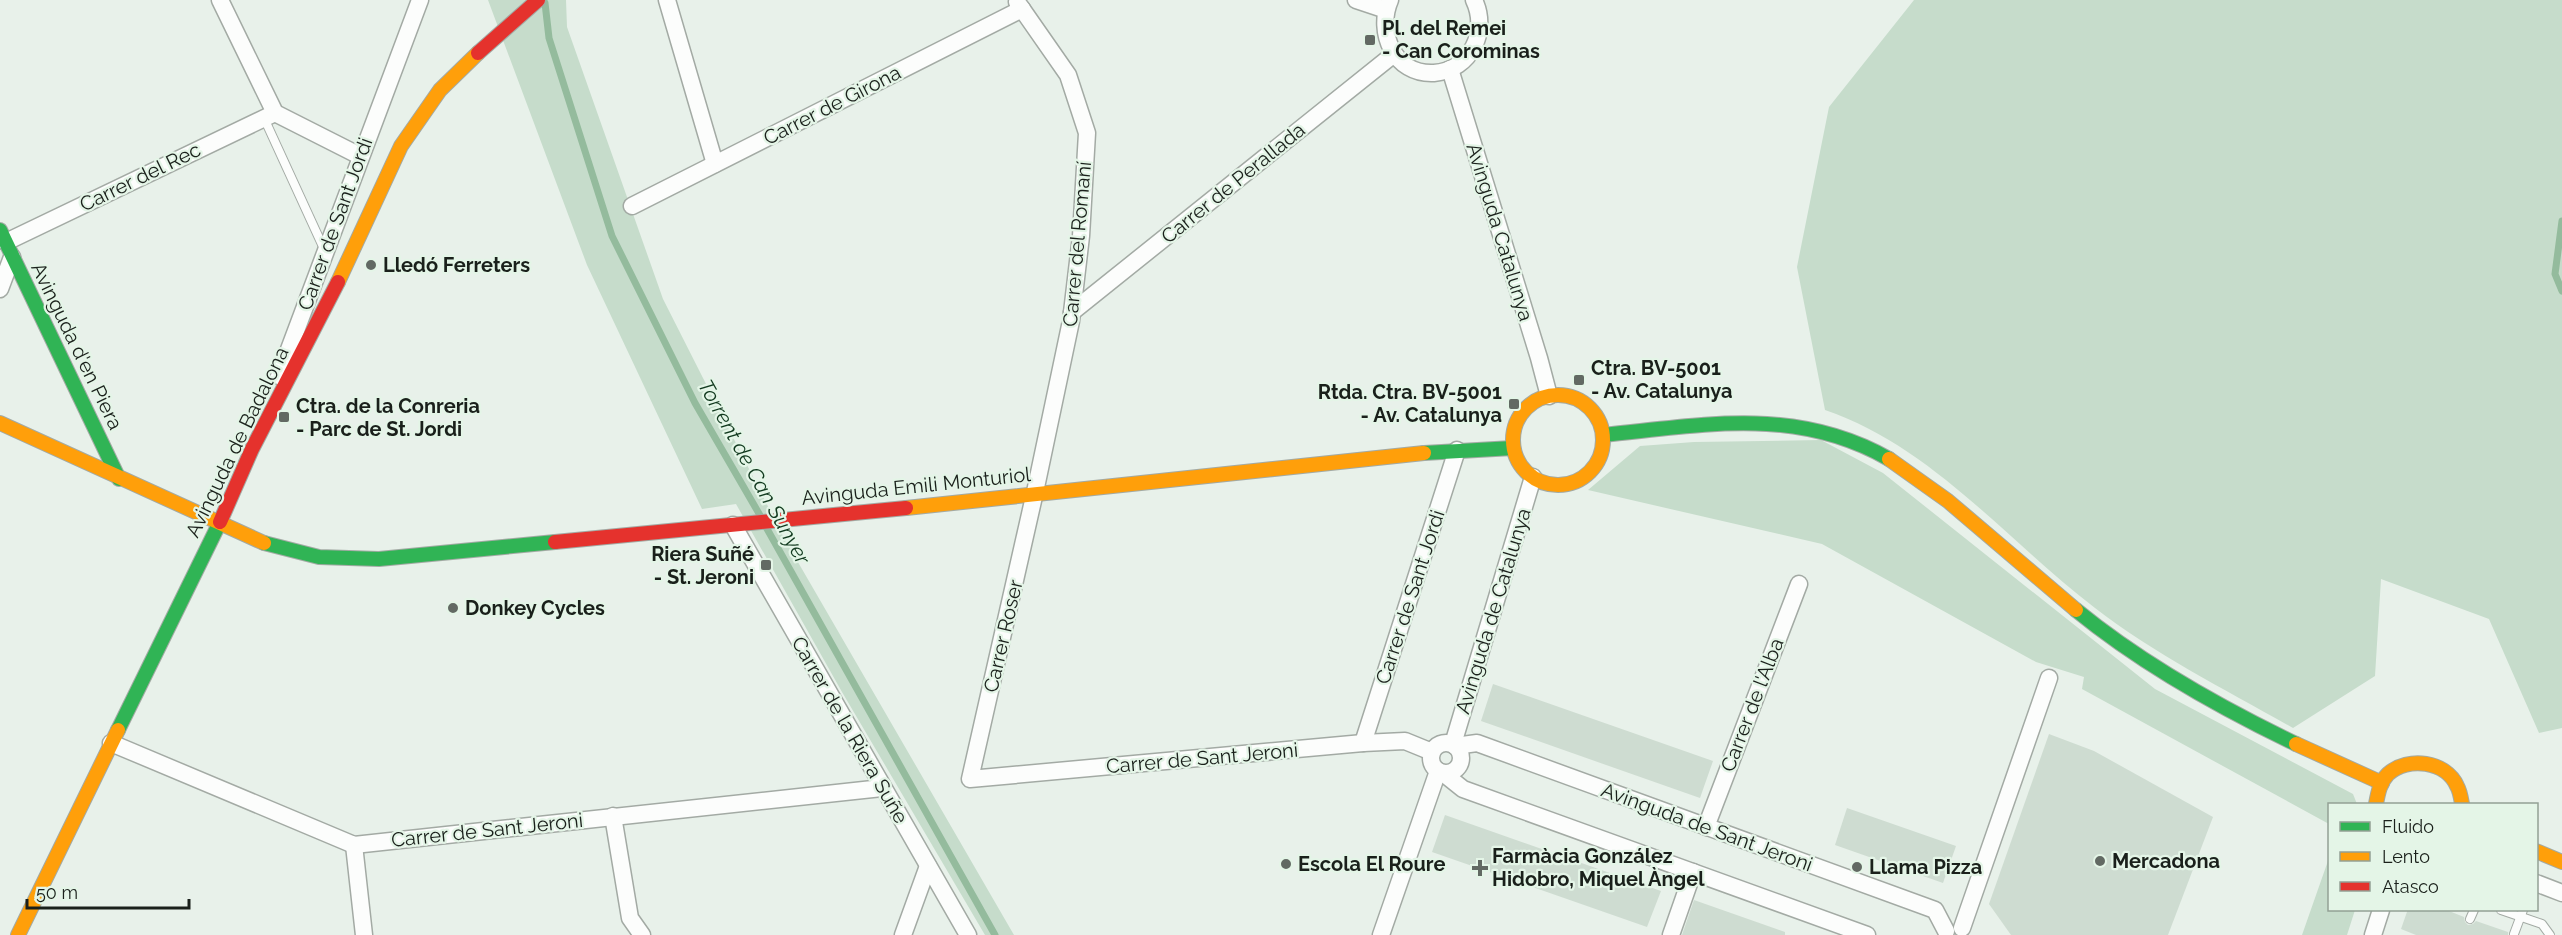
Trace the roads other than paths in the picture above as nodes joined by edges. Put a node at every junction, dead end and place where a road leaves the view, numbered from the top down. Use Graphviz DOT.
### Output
graph roads {
  1 [pos="220,0"];
  2 [pos="420,0"];
  3 [pos="538,0"];
  4 [pos="667,0"];
  5 [pos="1356,0"];
  6 [pos="1474,0"];
  7 [pos="1019,4"];
  8 [pos="1388,5"];
  9 [pos="1394,54"];
  10 [pos="1450,69"];
  11 [pos="270,116"];
  12 [pos="360,156"];
  13 [pos="715,164"];
  14 [pos="632,206"];
  15 [pos="6,243"];
  16 [pos="325,251"];
  17 [pos="0,289"];
  18 [pos="1072,312"];
  19 [pos="1549,396"];
  20 [pos="0,423"];
  21 [pos="1603,435"];
  22 [pos="1513,448"];
  23 [pos="252,449"];
  24 [pos="1457,450"];
  25 [pos="1533,477"];
  26 [pos="118,478"];
  27 [pos="1035,492"];
  28 [pos="219,524"];
  29 [pos="738,524"];
  30 [pos="1799,584"];
  31 [pos="2049,678"];
  32 [pos="111,743"];
  33 [pos="1363,743"];
  34 [pos="1454,745"];
  35 [pos="1432,752"];
  36 [pos="1441,772"];
  37 [pos="970,779"];
  38 [pos="2382,783"];
  39 [pos="882,788"];
  40 [pos="2376,803"];
  41 [pos="2462,803"];
  42 [pos="613,816"];
  43 [pos="1706,827"];
  44 [pos="354,845"];
  45 [pos="2538,852"];
  46 [pos="2562,862"];
  47 [pos="928,866"];
  48 [pos="1693,872"];
  49 [pos="2538,884"];
  50 [pos="2562,893"];
  51 [pos="2380,911"];
  52 [pos="2473,911"];
  53 [pos="2522,913"];
  54 [pos="2470,919"];
  55 [pos="1955,932"];
  56 [pos="2514,934"];
  57 [pos="18,935"];
  58 [pos="364,935"];
  59 [pos="642,935"];
  60 [pos="903,935"];
  61 [pos="968,935"];
  62 [pos="1381,935"];
  63 [pos="1671,935"];
  64 [pos="1866,935"];
  65 [pos="2373,935"];
  66 [pos="2550,935"];
  1 -- 11 [label="street"];
  2 -- 12 [label="street, Carrer de Sant Jordi"];
  3 -- 23 [label="street, Avinguda de Badalona"];
  4 -- 13 [label="street"];
  5 -- 8 [label="street"];
  6 -- 10 [label="street"];
  7 -- 13 [label="street, Carrer de Girona"];
  7 -- 18 [label="street, Carrer del Romaní"];
  8 -- 9 [label="street"];
  9 -- 10 [label="street"];
  9 -- 18 [label="street, Carrer de Perallada"];
  10 -- 19 [label="street, Avinguda Catalunya"];
  11 -- 12 [label="street"];
  11 -- 15 [label="street, Carrer del Rec"];
  11 -- 16 [label="lane"];
  12 -- 16 [label="street, Carrer de Sant Jordi"];
  13 -- 14 [label="street, Carrer de Girona"];
  15 -- 17 [label="street"];
  15 -- 26 [label="street, Avinguda d'en Piera"];
  16 -- 23 [label="street, Carrer de Sant Jordi"];
  18 -- 27 [label="street, Carrer del Romaní"];
  19 -- 21 [label="street"];
  19 -- 22 [label="street"];
  20 -- 26 [label="street, Avinguda Emili Monturiol"];
  21 -- 25 [label="street"];
  21 -- 38 [label="street"];
  22 -- 24 [label="street, Avinguda Emili Monturiol"];
  22 -- 25 [label="street"];
  23 -- 28 [label="street, Avinguda de Badalona"];
  24 -- 27 [label="street, Avinguda Emili Monturiol"];
  24 -- 33 [label="street, Carrer de Sant Jordi"];
  25 -- 34 [label="street, Avinguda de Catalunya"];
  26 -- 28 [label="street, Avinguda Emili Monturiol"];
  27 -- 29 [label="street, Avinguda Emili Monturiol"];
  27 -- 37 [label="street, Carrer Roser"];
  28 -- 29 [label="street, Avinguda Emili Monturiol"];
  28 -- 32 [label="street, Avinguda de Badalona"];
  29 -- 39 [label="street, Carrer de la Riera Suñe"];
  30 -- 43 [label="street, Carrer de l'Alba"];
  31 -- 55 [label="street"];
  32 -- 44 [label="street, Carrer de Sant Jeroni"];
  32 -- 57 [label="street, Avinguda de Badalona"];
  33 -- 35 [label="street, Carrer de Sant Jeroni"];
  33 -- 37 [label="street, Carrer de Sant Jeroni"];
  34 -- 35 [label="street"];
  34 -- 36 [label="street"];
  34 -- 43 [label="street, Avinguda de Sant Jeroni"];
  35 -- 36 [label="street"];
  36 -- 48 [label="street"];
  36 -- 62 [label="street"];
  38 -- 40 [label="street"];
  38 -- 41 [label="street"];
  39 -- 42 [label="street, Carrer de Sant Jeroni"];
  39 -- 47 [label="street, Carrer de la Riera Suñe"];
  42 -- 44 [label="street, Carrer de Sant Jeroni"];
  42 -- 59 [label="street"];
  43 -- 55 [label="street, Avinguda de Sant Jeroni"];
  44 -- 58 [label="street"];
  45 -- 46 [label="street"];
  47 -- 60 [label="street"];
  47 -- 61 [label="street, Carrer de la Riera Suñe"];
  48 -- 63 [label="street"];
  48 -- 64 [label="street"];
  49 -- 50 [label="street"];
  51 -- 65 [label="street"];
  52 -- 54 [label="lane"];
  53 -- 56 [label="lane"];
  53 -- 66 [label="lane"];
}
